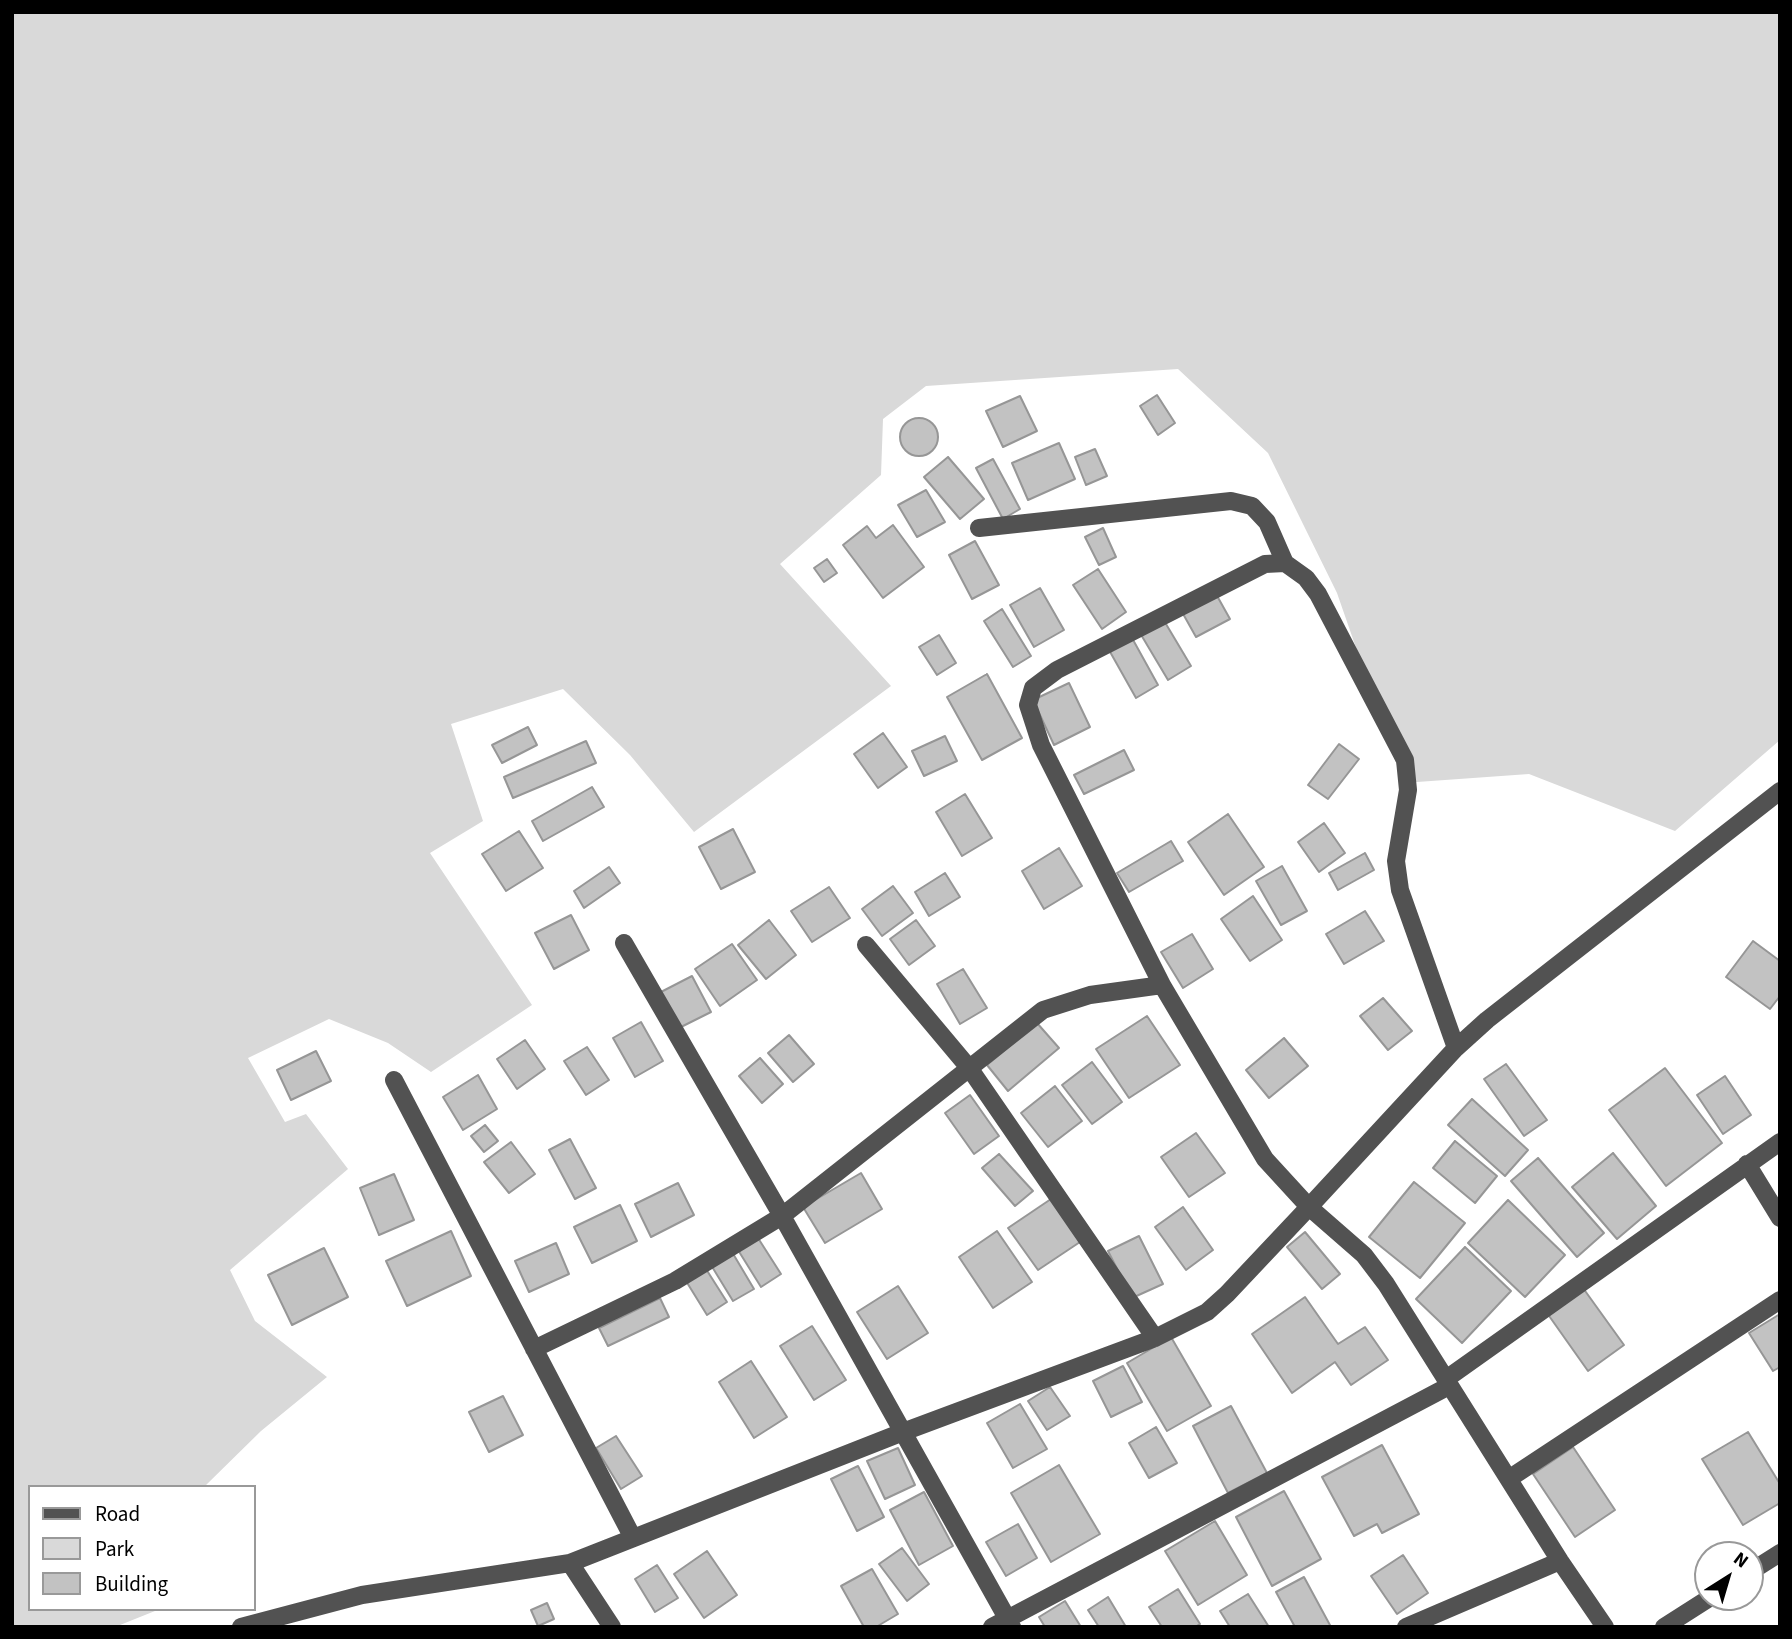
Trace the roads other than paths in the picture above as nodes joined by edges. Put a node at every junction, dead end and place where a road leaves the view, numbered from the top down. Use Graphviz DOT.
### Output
graph roads {
  1 [pos="979,528"];
  2 [pos="1285,563"];
  3 [pos="1780,791"];
  4 [pos="624,943"];
  5 [pos="866,945"];
  6 [pos="1162,985"];
  7 [pos="1456,1048"];
  8 [pos="970,1069"];
  9 [pos="394,1080"];
  10 [pos="1780,1142"];
  11 [pos="1747,1164"];
  12 [pos="1309,1207"];
  13 [pos="782,1216"];
  14 [pos="1780,1218"];
  15 [pos="1780,1300"];
  16 [pos="1155,1338"];
  17 [pos="534,1349"];
  18 [pos="1448,1382"];
  19 [pos="903,1432"];
  20 [pos="1510,1478"];
  21 [pos="633,1538"];
  22 [pos="1780,1553"];
  23 [pos="1560,1560"];
  24 [pos="570,1563"];
  25 [pos="1764,1563"];
  26 [pos="1694,1608"];
  27 [pos="1004,1624"];
  28 [pos="241,1627"];
  29 [pos="612,1627"];
  30 [pos="1406,1627"];
  31 [pos="1605,1627"];
  32 [pos="1664,1627"];
  1 -- 2 [label="street"];
  2 -- 6 [label="street"];
  2 -- 7 [label="street"];
  3 -- 7 [label="street"];
  4 -- 13 [label="street"];
  5 -- 8 [label="street"];
  6 -- 8 [label="street"];
  6 -- 12 [label="street"];
  7 -- 12 [label="street"];
  8 -- 13 [label="street"];
  8 -- 16 [label="street"];
  9 -- 17 [label="street"];
  10 -- 11 [label="street"];
  11 -- 14 [label="street"];
  11 -- 18 [label="street"];
  12 -- 16 [label="street"];
  12 -- 18 [label="street"];
  13 -- 17 [label="street"];
  13 -- 19 [label="street"];
  15 -- 20 [label="street"];
  16 -- 19 [label="street"];
  17 -- 21 [label="street"];
  18 -- 20 [label="street"];
  18 -- 27 [label="street"];
  19 -- 21 [label="street"];
  19 -- 27 [label="street"];
  20 -- 23 [label="street"];
  21 -- 24 [label="street"];
  22 -- 25 [label="street"];
  23 -- 30 [label="street"];
  23 -- 31 [label="street"];
  24 -- 28 [label="street"];
  24 -- 29 [label="street"];
  26 -- 32 [label="street"];
}
